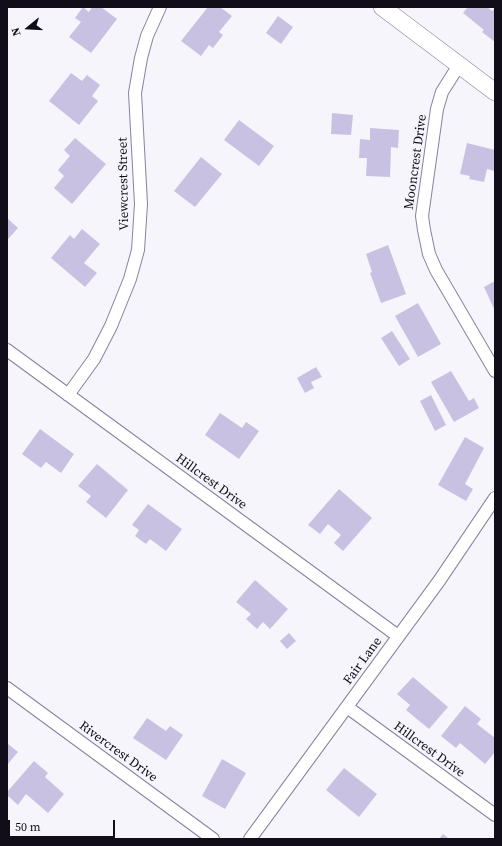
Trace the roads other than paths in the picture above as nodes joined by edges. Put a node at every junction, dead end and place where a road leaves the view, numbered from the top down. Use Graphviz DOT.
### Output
graph roads {
  1 [pos="160,7"];
  2 [pos="382,7"];
  3 [pos="459,65"];
  4 [pos="495,92"];
  5 [pos="7,350"];
  6 [pos="495,371"];
  7 [pos="68,395"];
  8 [pos="495,498"];
  9 [pos="398,636"];
  10 [pos="7,688"];
  11 [pos="347,707"];
  12 [pos="495,815"];
  13 [pos="213,839"];
  14 [pos="250,839"];
  1 -- 7 [label="street, Viewcrest Street"];
  2 -- 3 [label="main road"];
  3 -- 4 [label="main road"];
  3 -- 6 [label="street, Mooncrest Drive"];
  5 -- 7 [label="street, Hillcrest Drive"];
  7 -- 9 [label="street, Hillcrest Drive"];
  8 -- 9 [label="street, Fair Lane"];
  9 -- 11 [label="street, Fair Lane"];
  10 -- 13 [label="street, Rivercrest Drive"];
  11 -- 12 [label="street, Hillcrest Drive"];
  11 -- 14 [label="street, Fair Lane"];
}
